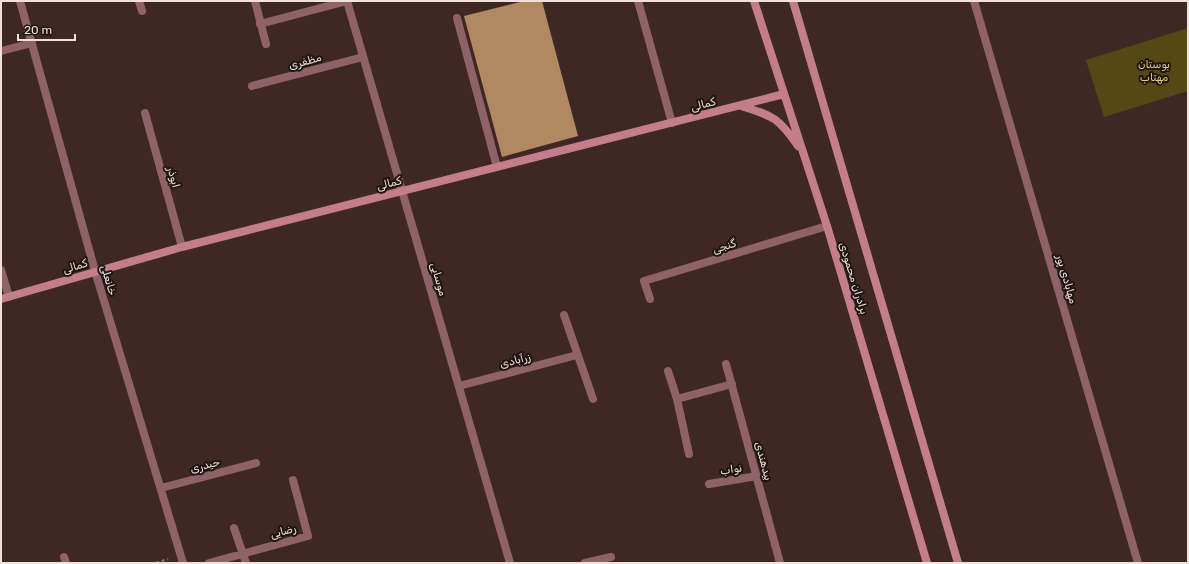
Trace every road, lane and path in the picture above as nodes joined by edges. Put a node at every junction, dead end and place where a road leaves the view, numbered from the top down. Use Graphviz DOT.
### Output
graph roads {
  1 [pos="20,1"];
  2 [pos="139,1"];
  3 [pos="255,1"];
  4 [pos="347,1"];
  5 [pos="638,1"];
  6 [pos="754,1"];
  7 [pos="793,1"];
  8 [pos="974,1"];
  9 [pos="142,11"];
  10 [pos="457,18"];
  11 [pos="260,24"];
  12 [pos="32,43"];
  13 [pos="266,44"];
  14 [pos="1,51"];
  15 [pos="363,57"];
  16 [pos="252,86"];
  17 [pos="784,94"];
  18 [pos="740,106"];
  19 [pos="145,113"];
  20 [pos="672,123"];
  21 [pos="804,154"];
  22 [pos="497,167"];
  23 [pos="402,191"];
  24 [pos="827,226"];
  25 [pos="182,247"];
  26 [pos="1,270"];
  27 [pos="95,271"];
  28 [pos="5,298"];
  29 [pos="650,299"];
  30 [pos="564,315"];
  31 [pos="578,355"];
  32 [pos="726,364"];
  33 [pos="668,370"];
  34 [pos="732,384"];
  35 [pos="459,386"];
  36 [pos="593,398"];
  37 [pos="677,399"];
  38 [pos="689,454"];
  39 [pos="256,463"];
  40 [pos="757,476"];
  41 [pos="293,480"];
  42 [pos="709,484"];
  43 [pos="161,488"];
  44 [pos="234,528"];
  45 [pos="242,554"];
  46 [pos="611,557"];
  47 [pos="183,563"];
  48 [pos="209,563"];
  49 [pos="246,563"];
  50 [pos="510,563"];
  51 [pos="585,563"];
  52 [pos="780,563"];
  53 [pos="927,563"];
  54 [pos="958,563"];
  55 [pos="1138,563"];
  1 -- 12 [label="street, خانعلی"];
  2 -- 9 [label="street"];
  3 -- 11 [label="street"];
  4 -- 11 [label="street"];
  4 -- 15 [label="street, موسایی"];
  5 -- 20 [label="street"];
  6 -- 17 [label="main road, برادران محمودی"];
  7 -- 54 [label="main road, برادران محمودی"];
  8 -- 55 [label="street, مهابادی پور"];
  10 -- 22 [label="street"];
  11 -- 13 [label="street"];
  12 -- 14 [label="street"];
  12 -- 27 [label="street, خانعلی"];
  15 -- 16 [label="street, مظفری"];
  15 -- 23 [label="street, موسایی"];
  17 -- 18 [label="main road, کمالی"];
  17 -- 21 [label="main road, برادران محمودی"];
  18 -- 20 [label="main road, کمالی"];
  18 -- 21 [label="main road"];
  19 -- 25 [label="street, ابوذر"];
  20 -- 22 [label="main road, کمالی"];
  21 -- 24 [label="main road, برادران محمودی"];
  22 -- 23 [label="main road, کمالی"];
  23 -- 25 [label="main road, کمالی"];
  23 -- 35 [label="street, موسایی"];
  24 -- 29 [label="street, گنجی"];
  24 -- 53 [label="main road, برادران محمودی"];
  25 -- 27 [label="main road, کمالی"];
  26 -- 28 [label="street"];
  27 -- 28 [label="main road, کمالی"];
  27 -- 43 [label="street, خانعلی"];
  30 -- 31 [label="street"];
  31 -- 35 [label="street, زرآبادی"];
  31 -- 36 [label="street"];
  32 -- 34 [label="street, بیدهندی"];
  33 -- 37 [label="street"];
  34 -- 37 [label="street"];
  34 -- 40 [label="street, بیدهندی"];
  35 -- 50 [label="street, موسایی"];
  37 -- 38 [label="street"];
  39 -- 43 [label="street, حیدری"];
  40 -- 42 [label="street, نواب"];
  40 -- 52 [label="street, بیدهندی"];
  41 -- 45 [label="street, رضایی"];
  43 -- 47 [label="street, خانعلی"];
  44 -- 45 [label="street"];
  45 -- 48 [label="street, رضایی"];
  45 -- 49 [label="street"];
  46 -- 51 [label="street"];
}
